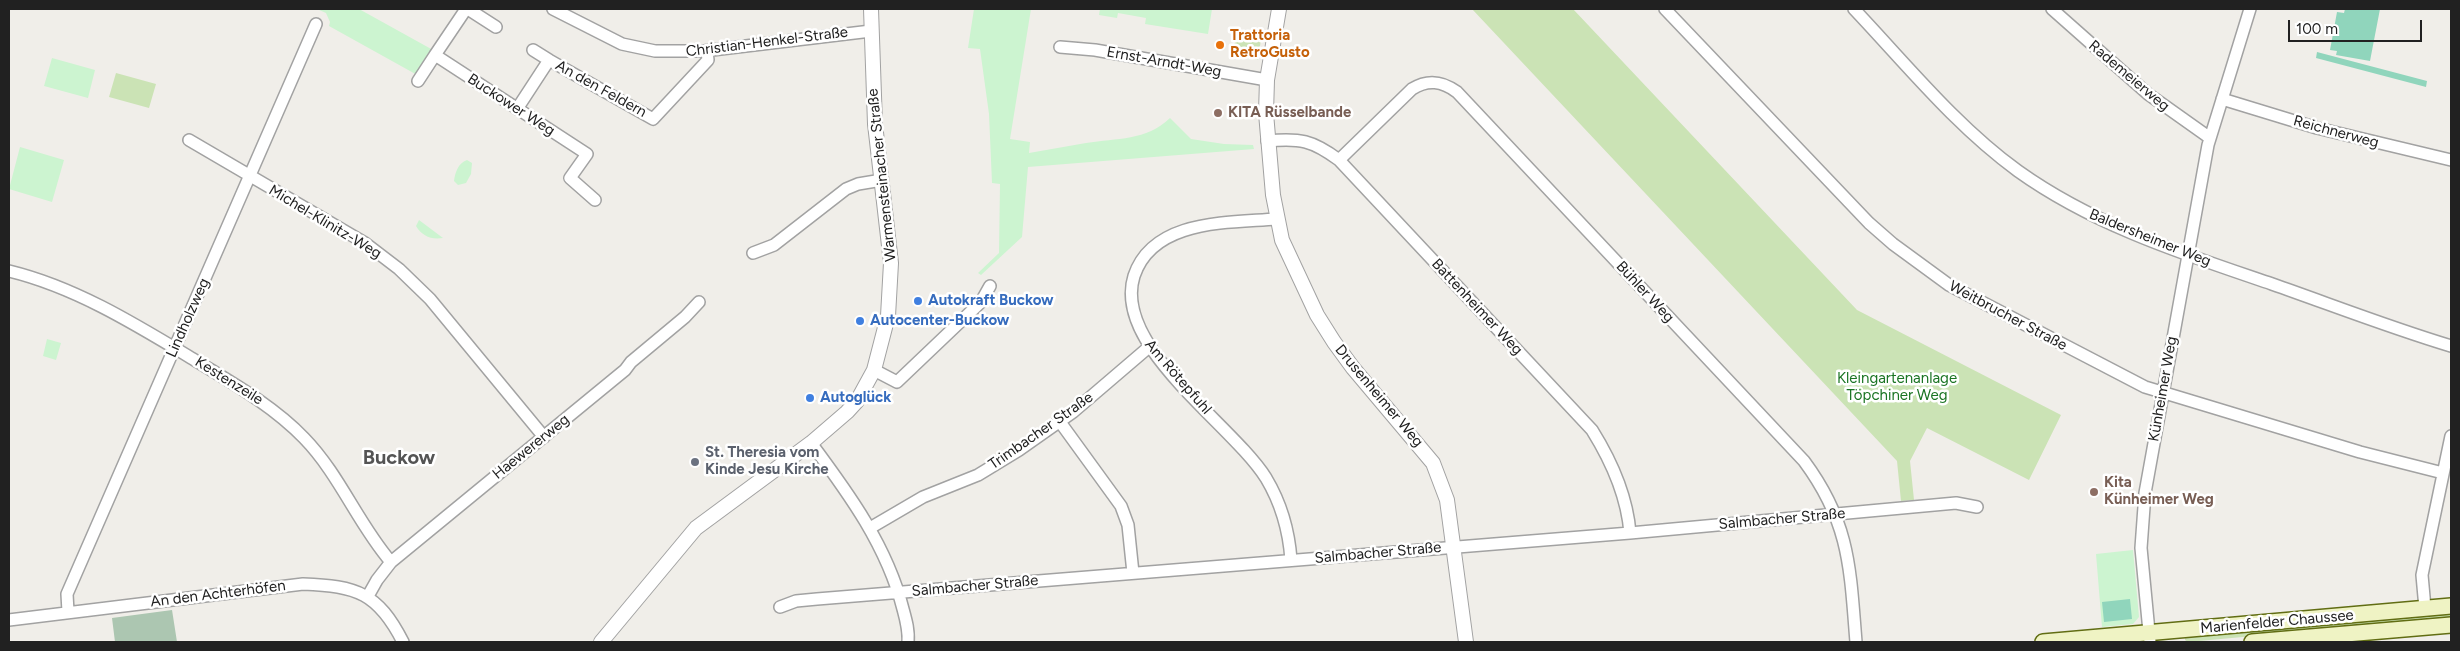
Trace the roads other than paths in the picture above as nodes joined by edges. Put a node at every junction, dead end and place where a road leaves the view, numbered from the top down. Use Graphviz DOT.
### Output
graph roads {
  1 [pos="467,9"];
  2 [pos="553,9"];
  3 [pos="871,9"];
  4 [pos="1279,9"];
  5 [pos="1665,9"];
  6 [pos="1854,9"];
  7 [pos="2052,9"];
  8 [pos="2250,9"];
  9 [pos="316,24"];
  10 [pos="496,27"];
  11 [pos="871,31"];
  12 [pos="1060,47"];
  13 [pos="534,50"];
  14 [pos="707,51"];
  15 [pos="435,55"];
  16 [pos="549,60"];
  17 [pos="1267,80"];
  18 [pos="418,81"];
  19 [pos="2222,99"];
  20 [pos="517,109"];
  21 [pos="2210,138"];
  22 [pos="188,140"];
  23 [pos="1267,141"];
  24 [pos="1339,160"];
  25 [pos="2451,160"];
  26 [pos="250,177"];
  27 [pos="882,180"];
  28 [pos="595,200"];
  29 [pos="1276,219"];
  30 [pos="753,253"];
  31 [pos="2187,255"];
  32 [pos="9,271"];
  33 [pos="990,286"];
  34 [pos="699,302"];
  35 [pos="2451,346"];
  36 [pos="1149,347"];
  37 [pos="175,348"];
  38 [pos="874,370"];
  39 [pos="2162,394"];
  40 [pos="1060,422"];
  41 [pos="2451,436"];
  42 [pos="544,437"];
  43 [pos="811,443"];
  44 [pos="2443,473"];
  45 [pos="1977,507"];
  46 [pos="1836,514"];
  47 [pos="870,528"];
  48 [pos="1630,533"];
  49 [pos="1453,547"];
  50 [pos="1292,560"];
  51 [pos="391,562"];
  52 [pos="1133,573"];
  53 [pos="899,592"];
  54 [pos="368,596"];
  55 [pos="2451,606"];
  56 [pos="780,607"];
  57 [pos="2425,608"];
  58 [pos="68,612"];
  59 [pos="9,620"];
  60 [pos="2451,624"];
  61 [pos="2149,638"];
  62 [pos="403,642"];
  63 [pos="601,642"];
  64 [pos="908,642"];
  65 [pos="1466,642"];
  66 [pos="1856,642"];
  67 [pos="2043,642"];
  68 [pos="2252,642"];
  1 -- 10 [label="street"];
  1 -- 15 [label="street"];
  2 -- 14 [label="street, Christian-Henkel-Straße"];
  3 -- 11 [label="street, Warmensteinacher Straße"];
  4 -- 17 [label="street, Drusenheimer Weg"];
  5 -- 39 [label="street, Weitbrucher Straße"];
  6 -- 31 [label="street, Baldersheimer Weg"];
  7 -- 21 [label="street, Rademeierweg"];
  8 -- 19 [label="street, Künheimer Weg"];
  9 -- 26 [label="street, Lindholzweg"];
  11 -- 14 [label="street, Christian-Henkel-Straße"];
  11 -- 27 [label="street, Warmensteinacher Straße"];
  12 -- 17 [label="street, Ernst-Arndt-Weg"];
  13 -- 16 [label="street, An den Feldern"];
  14 -- 16 [label="street, An den Feldern"];
  15 -- 18 [label="street"];
  15 -- 20 [label="street, Buckower Weg"];
  16 -- 20 [label="street, An den Feldern"];
  17 -- 23 [label="street, Drusenheimer Weg"];
  19 -- 21 [label="street, Künheimer Weg"];
  19 -- 25 [label="street, Reichnerweg"];
  20 -- 28 [label="street, Buckower Weg"];
  21 -- 31 [label="street, Künheimer Weg"];
  22 -- 26 [label="street, Michel-Klinitz-Weg"];
  23 -- 24 [label="street, Battenheimer Weg"];
  23 -- 29 [label="street, Drusenheimer Weg"];
  24 -- 46 [label="street, Bühler Weg"];
  24 -- 48 [label="street, Battenheimer Weg"];
  26 -- 37 [label="street, Lindholzweg"];
  26 -- 42 [label="street, Michel-Klinitz-Weg"];
  27 -- 30 [label="street"];
  27 -- 38 [label="street, Warmensteinacher Straße"];
  29 -- 36 [label="street, Am Rötepfuhl"];
  29 -- 49 [label="street, Drusenheimer Weg"];
  31 -- 35 [label="street, Baldersheimer Weg"];
  31 -- 39 [label="street, Künheimer Weg"];
  32 -- 37 [label="street, Kestenzeile"];
  33 -- 38 [label="street"];
  34 -- 42 [label="street, Haewererweg"];
  36 -- 40 [label="street, Trimbacher Straße"];
  36 -- 50 [label="street, Am Rötepfuhl"];
  37 -- 51 [label="street, Kestenzeile"];
  37 -- 58 [label="street, Lindholzweg"];
  38 -- 43 [label="street, Warmensteinacher Straße"];
  39 -- 44 [label="street, Weitbrucher Straße"];
  39 -- 61 [label="street, Künheimer Weg"];
  40 -- 47 [label="street, Trimbacher Straße"];
  40 -- 52 [label="street"];
  41 -- 44 [label="street"];
  42 -- 51 [label="street, Haewererweg"];
  43 -- 47 [label="street"];
  43 -- 63 [label="street, Warmensteinacher Straße"];
  44 -- 57 [label="street"];
  45 -- 46 [label="street, Salmbacher Straße"];
  46 -- 48 [label="street, Salmbacher Straße"];
  46 -- 66 [label="street, Bühler Weg"];
  47 -- 53 [label="street"];
  48 -- 49 [label="street, Salmbacher Straße"];
  49 -- 50 [label="street, Salmbacher Straße"];
  49 -- 65 [label="street, Drusenheimer Weg"];
  50 -- 52 [label="street, Salmbacher Straße"];
  51 -- 54 [label="street, Haewererweg"];
  52 -- 53 [label="street, Salmbacher Straße"];
  53 -- 56 [label="street, Salmbacher Straße"];
  53 -- 64 [label="street"];
  54 -- 58 [label="street, An den Achterhöfen"];
  54 -- 62 [label="street, An den Achterhöfen"];
  55 -- 57 [label="main road, Marienfelder Chaussee"];
  57 -- 61 [label="main road, Marienfelder Chaussee"];
  58 -- 59 [label="street, An den Achterhöfen"];
  60 -- 68 [label="main road, Marienfelder Chaussee"];
  61 -- 67 [label="main road, Marienfelder Chaussee"];
}
